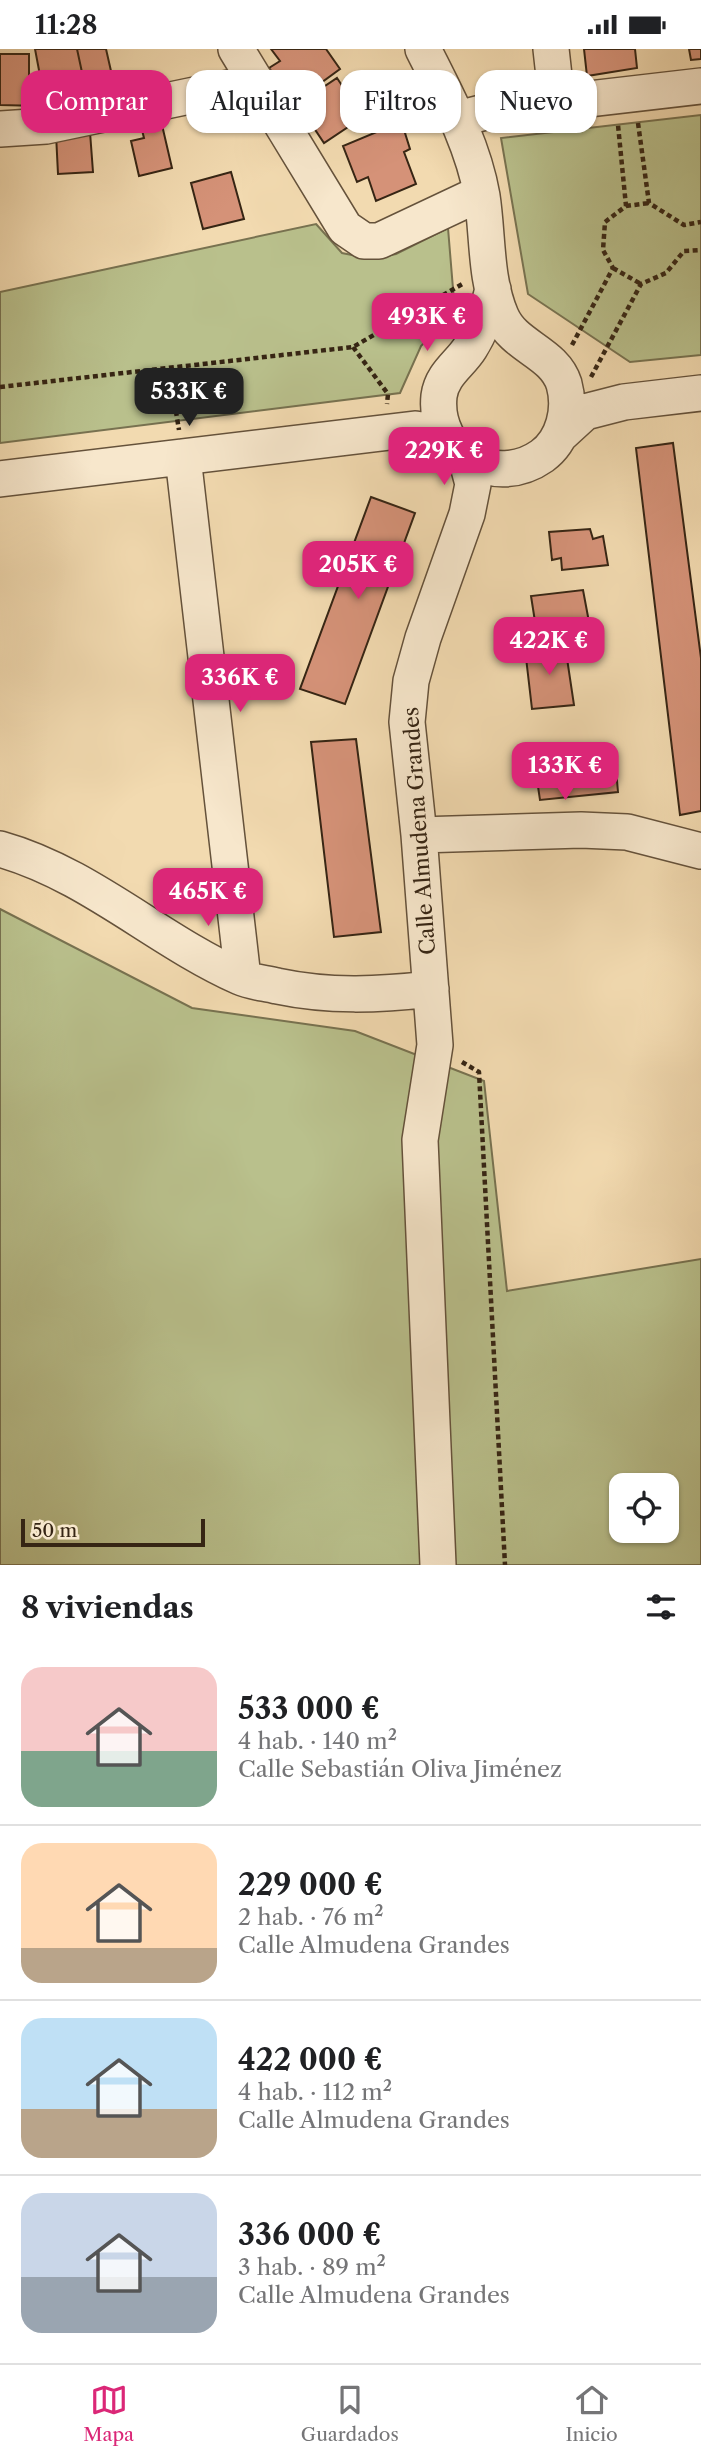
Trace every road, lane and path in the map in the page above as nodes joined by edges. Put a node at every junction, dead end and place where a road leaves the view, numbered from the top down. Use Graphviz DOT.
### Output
graph roads {
  1 [pos="236,49"];
  2 [pos="423,49"];
  3 [pos="551,49"];
  4 [pos="249,70"];
  5 [pos="434,70"];
  6 [pos="553,70"];
  7 [pos="701,86"];
  8 [pos="186,97"];
  9 [pos="597,98"];
  10 [pos="638,123"];
  11 [pos="618,125"];
  12 [pos="0,129"];
  13 [pos="461,129"];
  14 [pos="288,133"];
  15 [pos="481,193"];
  16 [pos="649,203"];
  17 [pos="626,206"];
  18 [pos="701,222"];
  19 [pos="701,250"];
  20 [pos="613,268"];
  21 [pos="492,281"];
  22 [pos="641,284"];
  23 [pos="523,344"];
  24 [pos="353,347"];
  25 [pos="468,351"];
  26 [pos="169,369"];
  27 [pos="568,382"];
  28 [pos="0,387"];
  29 [pos="439,393"];
  30 [pos="701,393"];
  31 [pos="624,402"];
  32 [pos="384,433"];
  33 [pos="561,434"];
  34 [pos="455,446"];
  35 [pos="183,457"];
  36 [pos="506,470"];
  37 [pos="0,479"];
  38 [pos="467,514"];
  39 [pos="419,835"];
  40 [pos="0,849"];
  41 [pos="701,851"];
  42 [pos="243,978"];
  43 [pos="431,989"];
  44 [pos="435,1045"];
  45 [pos="439,1565"];
  46 [pos="505,1565"];
  1 -- 4 [label="street"];
  2 -- 5 [label="street"];
  3 -- 6 [label="street"];
  7 -- 9 [label="street"];
  8 -- 12 [label="street"];
  10 -- 16 [label="path"];
  11 -- 17 [label="path"];
  13 -- 15 [label="street"];
  14 -- 15 [label="street"];
  15 -- 21 [label="street"];
  16 -- 17 [label="path"];
  16 -- 18 [label="path"];
  17 -- 20 [label="path"];
  19 -- 22 [label="path"];
  20 -- 22 [label="path"];
  20 -- 27 [label="path"];
  21 -- 23 [label="street"];
  21 -- 24 [label="path"];
  21 -- 25 [label="street"];
  22 -- 27 [label="path"];
  23 -- 25 [label="street"];
  23 -- 27 [label="street"];
  24 -- 26 [label="path"];
  24 -- 32 [label="path"];
  25 -- 29 [label="street"];
  26 -- 28 [label="path"];
  26 -- 35 [label="path"];
  27 -- 31 [label="street"];
  27 -- 33 [label="street"];
  29 -- 32 [label="street"];
  29 -- 34 [label="street"];
  30 -- 31 [label="street"];
  31 -- 33 [label="street"];
  32 -- 34 [label="street"];
  32 -- 35 [label="street"];
  33 -- 36 [label="street"];
  34 -- 36 [label="street"];
  34 -- 38 [label="street, Calle Almudena Grandes"];
  35 -- 37 [label="street"];
  35 -- 42 [label="street"];
  36 -- 38 [label="street, Calle Almudena Grandes"];
  38 -- 39 [label="street, Calle Almudena Grandes"];
  39 -- 41 [label="street"];
  39 -- 43 [label="street, Calle Almudena Grandes"];
  40 -- 42 [label="street"];
  42 -- 43 [label="street"];
  43 -- 44 [label="street, Calle Almudena Grandes"];
  44 -- 45 [label="street, Calle Almudena Grandes"];
  44 -- 46 [label="path"];
}
